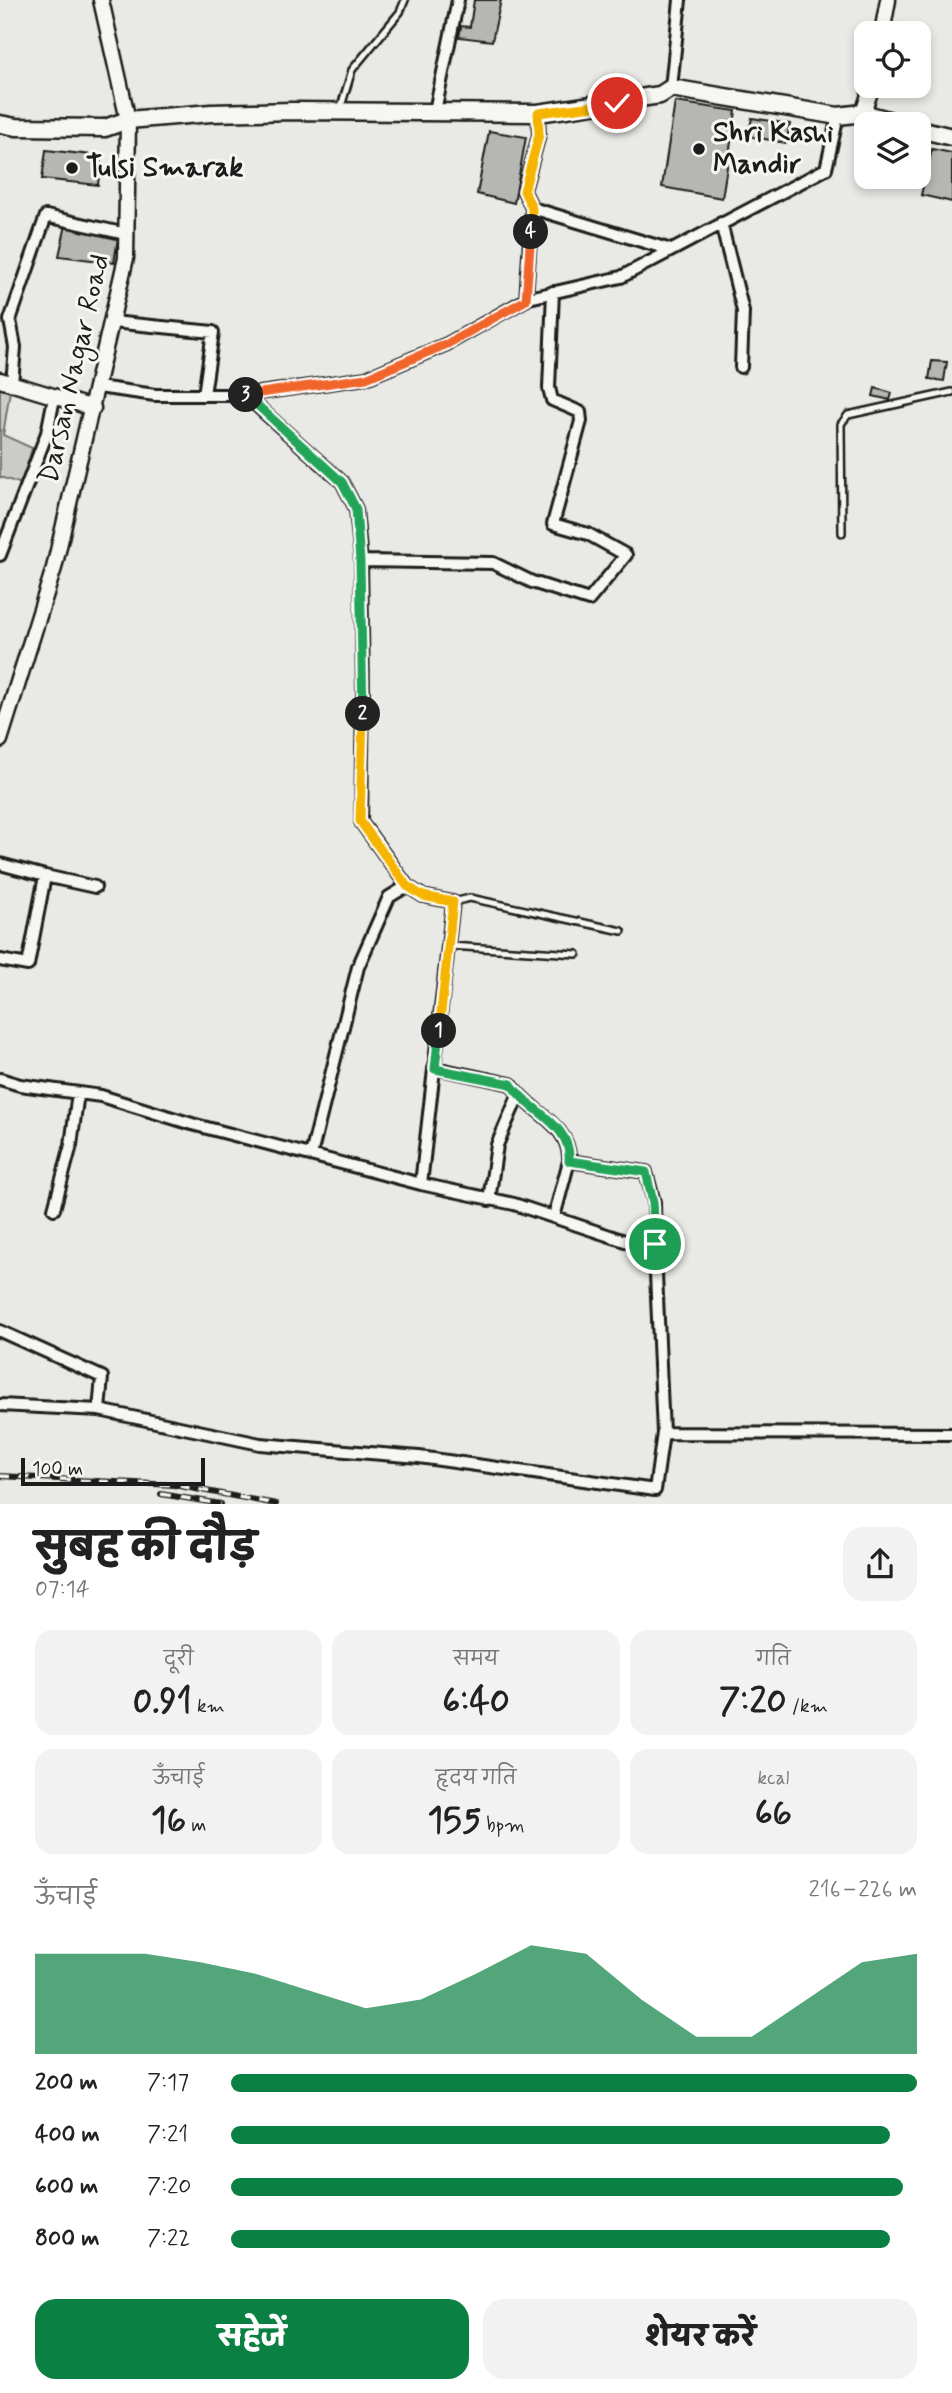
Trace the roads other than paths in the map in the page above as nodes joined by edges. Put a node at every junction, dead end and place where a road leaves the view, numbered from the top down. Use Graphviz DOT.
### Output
graph roads {
  1 [pos="101,0"];
  2 [pos="405,0"];
  3 [pos="458,0"];
  4 [pos="680,0"];
  5 [pos="888,0"];
  6 [pos="884,21"];
  7 [pos="671,88"];
  8 [pos="340,111"];
  9 [pos="435,111"];
  10 [pos="538,113"];
  11 [pos="854,114"];
  12 [pos="838,117"];
  13 [pos="128,120"];
  14 [pos="0,124"];
  15 [pos="931,131"];
  16 [pos="952,137"];
  17 [pos="532,208"];
  18 [pos="721,223"];
  19 [pos="126,234"];
  20 [pos="671,250"];
  21 [pos="553,292"];
  22 [pos="526,300"];
  23 [pos="112,322"];
  24 [pos="741,367"];
  25 [pos="6,382"];
  26 [pos="98,387"];
  27 [pos="952,392"];
  28 [pos="204,395"];
  29 [pos="245,395"];
  30 [pos="54,398"];
  31 [pos="93,408"];
  32 [pos="842,533"];
  33 [pos="0,555"];
  34 [pos="360,561"];
  35 [pos="0,740"];
  36 [pos="0,864"];
  37 [pos="45,876"];
  38 [pos="407,886"];
  39 [pos="94,887"];
  40 [pos="453,902"];
  41 [pos="622,931"];
  42 [pos="449,946"];
  43 [pos="577,954"];
  44 [pos="0,960"];
  45 [pos="435,1069"];
  46 [pos="0,1079"];
  47 [pos="78,1093"];
  48 [pos="518,1096"];
  49 [pos="311,1155"];
  50 [pos="569,1161"];
  51 [pos="421,1184"];
  52 [pos="489,1200"];
  53 [pos="54,1209"];
  54 [pos="554,1217"];
  55 [pos="655,1251"];
  56 [pos="0,1331"];
  57 [pos="0,1405"];
  58 [pos="99,1410"];
  59 [pos="663,1433"];
  60 [pos="952,1434"];
  1 -- 13 [label="street, Darsan Nagar Road"];
  2 -- 8 [label="lane"];
  3 -- 9 [label="street"];
  4 -- 7 [label="street"];
  5 -- 6 [label="street"];
  7 -- 10 [label="main road"];
  7 -- 12 [label="main road"];
  8 -- 9 [label="main road"];
  8 -- 13 [label="main road"];
  9 -- 10 [label="main road"];
  10 -- 17 [label="street"];
  11 -- 12 [label="main road"];
  12 -- 18 [label="street"];
  13 -- 14 [label="main road"];
  13 -- 19 [label="street, Darsan Nagar Road"];
  15 -- 16 [label="main road"];
  17 -- 20 [label="street"];
  17 -- 22 [label="street"];
  18 -- 20 [label="street"];
  18 -- 24 [label="street"];
  19 -- 23 [label="street, Darsan Nagar Road"];
  19 -- 25 [label="street"];
  20 -- 21 [label="street"];
  21 -- 22 [label="street"];
  21 -- 34 [label="street"];
  22 -- 29 [label="street"];
  23 -- 26 [label="street, Darsan Nagar Road"];
  23 -- 28 [label="street"];
  25 -- 30 [label="street"];
  26 -- 28 [label="street"];
  26 -- 31 [label="street, Darsan Nagar Road"];
  27 -- 32 [label="lane"];
  28 -- 29 [label="street"];
  29 -- 34 [label="street"];
  30 -- 31 [label="street"];
  30 -- 33 [label="street"];
  31 -- 35 [label="street, Darsan Nagar Road"];
  34 -- 38 [label="street"];
  36 -- 37 [label="street"];
  37 -- 39 [label="street"];
  37 -- 44 [label="street"];
  38 -- 40 [label="street"];
  38 -- 49 [label="street"];
  40 -- 41 [label="lane"];
  40 -- 42 [label="street"];
  42 -- 43 [label="lane"];
  42 -- 45 [label="street"];
  45 -- 48 [label="street"];
  45 -- 51 [label="street"];
  46 -- 47 [label="street"];
  47 -- 49 [label="street"];
  47 -- 53 [label="street"];
  48 -- 50 [label="street"];
  48 -- 52 [label="street"];
  49 -- 51 [label="street"];
  50 -- 54 [label="street"];
  50 -- 55 [label="street"];
  51 -- 52 [label="street"];
  52 -- 54 [label="street"];
  54 -- 55 [label="street"];
  55 -- 59 [label="street"];
  56 -- 58 [label="street"];
  57 -- 58 [label="street"];
  58 -- 59 [label="street"];
  59 -- 60 [label="street"];
}
